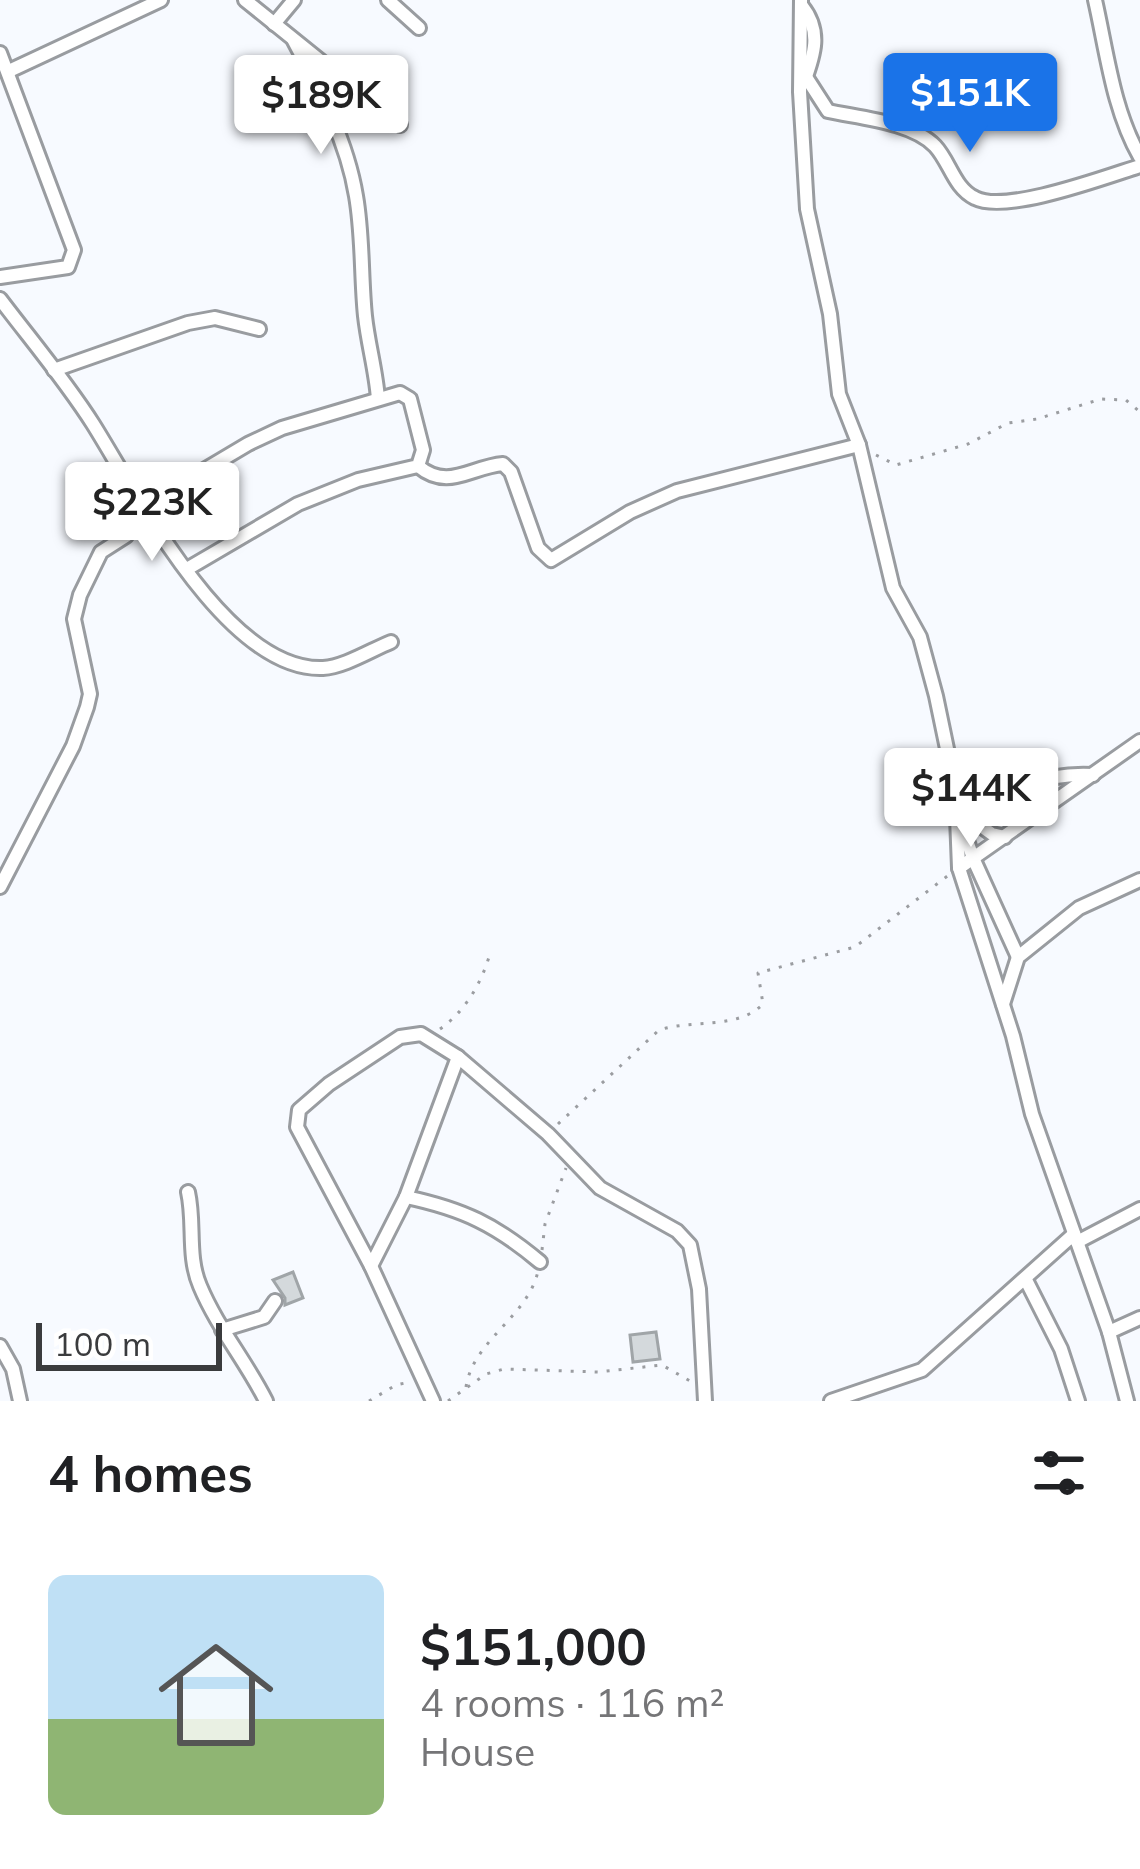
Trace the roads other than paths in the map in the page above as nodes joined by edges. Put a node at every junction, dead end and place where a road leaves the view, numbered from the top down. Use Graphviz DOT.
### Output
graph roads {
  1 [pos="160,0"];
  2 [pos="244,0"];
  3 [pos="294,0"];
  4 [pos="388,0"];
  5 [pos="1095,0"];
  6 [pos="801,3"];
  7 [pos="274,24"];
  8 [pos="419,28"];
  9 [pos="294,41"];
  10 [pos="0,53"];
  11 [pos="9,71"];
  12 [pos="806,77"];
  13 [pos="800,92"];
  14 [pos="400,124"];
  15 [pos="1138,168"];
  16 [pos="0,277"];
  17 [pos="0,299"];
  18 [pos="259,329"];
  19 [pos="54,370"];
  20 [pos="378,399"];
  21 [pos="859,445"];
  22 [pos="418,466"];
  23 [pos="142,507"];
  24 [pos="187,569"];
  25 [pos="391,642"];
  26 [pos="1140,741"];
  27 [pos="1093,775"];
  28 [pos="960,811"];
  29 [pos="1005,837"];
  30 [pos="973,858"];
  31 [pos="959,868"];
  32 [pos="1140,880"];
  33 [pos="0,887"];
  34 [pos="1018,957"];
  35 [pos="1004,1004"];
  36 [pos="458,1057"];
  37 [pos="188,1192"];
  38 [pos="406,1197"];
  39 [pos="1140,1209"];
  40 [pos="1075,1238"];
  41 [pos="540,1262"];
  42 [pos="371,1266"];
  43 [pos="1026,1280"];
  44 [pos="275,1301"];
  45 [pos="1140,1318"];
  46 [pos="223,1330"];
  47 [pos="1109,1331"];
  48 [pos="0,1346"];
  49 [pos="19,1396"];
  50 [pos="704,1396"];
  51 [pos="0,1399"];
  52 [pos="266,1401"];
  53 [pos="433,1401"];
  54 [pos="831,1401"];
  55 [pos="1078,1401"];
  56 [pos="1127,1401"];
  1 -- 11 [label="street"];
  2 -- 7 [label="street"];
  3 -- 7 [label="street"];
  4 -- 8 [label="street"];
  5 -- 15 [label="street"];
  6 -- 12 [label="street"];
  6 -- 13 [label="street"];
  7 -- 9 [label="street"];
  9 -- 14 [label="street"];
  9 -- 20 [label="street"];
  10 -- 11 [label="street"];
  11 -- 16 [label="street"];
  12 -- 13 [label="street"];
  12 -- 15 [label="street"];
  13 -- 21 [label="street"];
  17 -- 19 [label="street"];
  18 -- 19 [label="street"];
  19 -- 23 [label="street"];
  20 -- 22 [label="street"];
  20 -- 23 [label="street"];
  21 -- 22 [label="street"];
  21 -- 28 [label="street"];
  22 -- 24 [label="street"];
  23 -- 24 [label="street"];
  23 -- 33 [label="street"];
  24 -- 25 [label="street"];
  26 -- 27 [label="street"];
  27 -- 28 [label="street"];
  27 -- 29 [label="street"];
  28 -- 29 [label="street"];
  28 -- 30 [label="street"];
  28 -- 31 [label="street"];
  29 -- 30 [label="street"];
  30 -- 31 [label="street"];
  30 -- 34 [label="street"];
  31 -- 35 [label="street"];
  32 -- 34 [label="street"];
  34 -- 35 [label="street"];
  35 -- 40 [label="street"];
  36 -- 38 [label="street"];
  36 -- 42 [label="street"];
  36 -- 50 [label="street"];
  37 -- 46 [label="street"];
  38 -- 41 [label="street"];
  38 -- 42 [label="street"];
  39 -- 40 [label="street"];
  40 -- 43 [label="street"];
  40 -- 47 [label="street"];
  42 -- 53 [label="street"];
  43 -- 54 [label="street"];
  43 -- 55 [label="street"];
  44 -- 46 [label="street"];
  45 -- 47 [label="street"];
  46 -- 52 [label="street"];
  47 -- 56 [label="street"];
  48 -- 49 [label="street"];
  49 -- 51 [label="street"];
}
